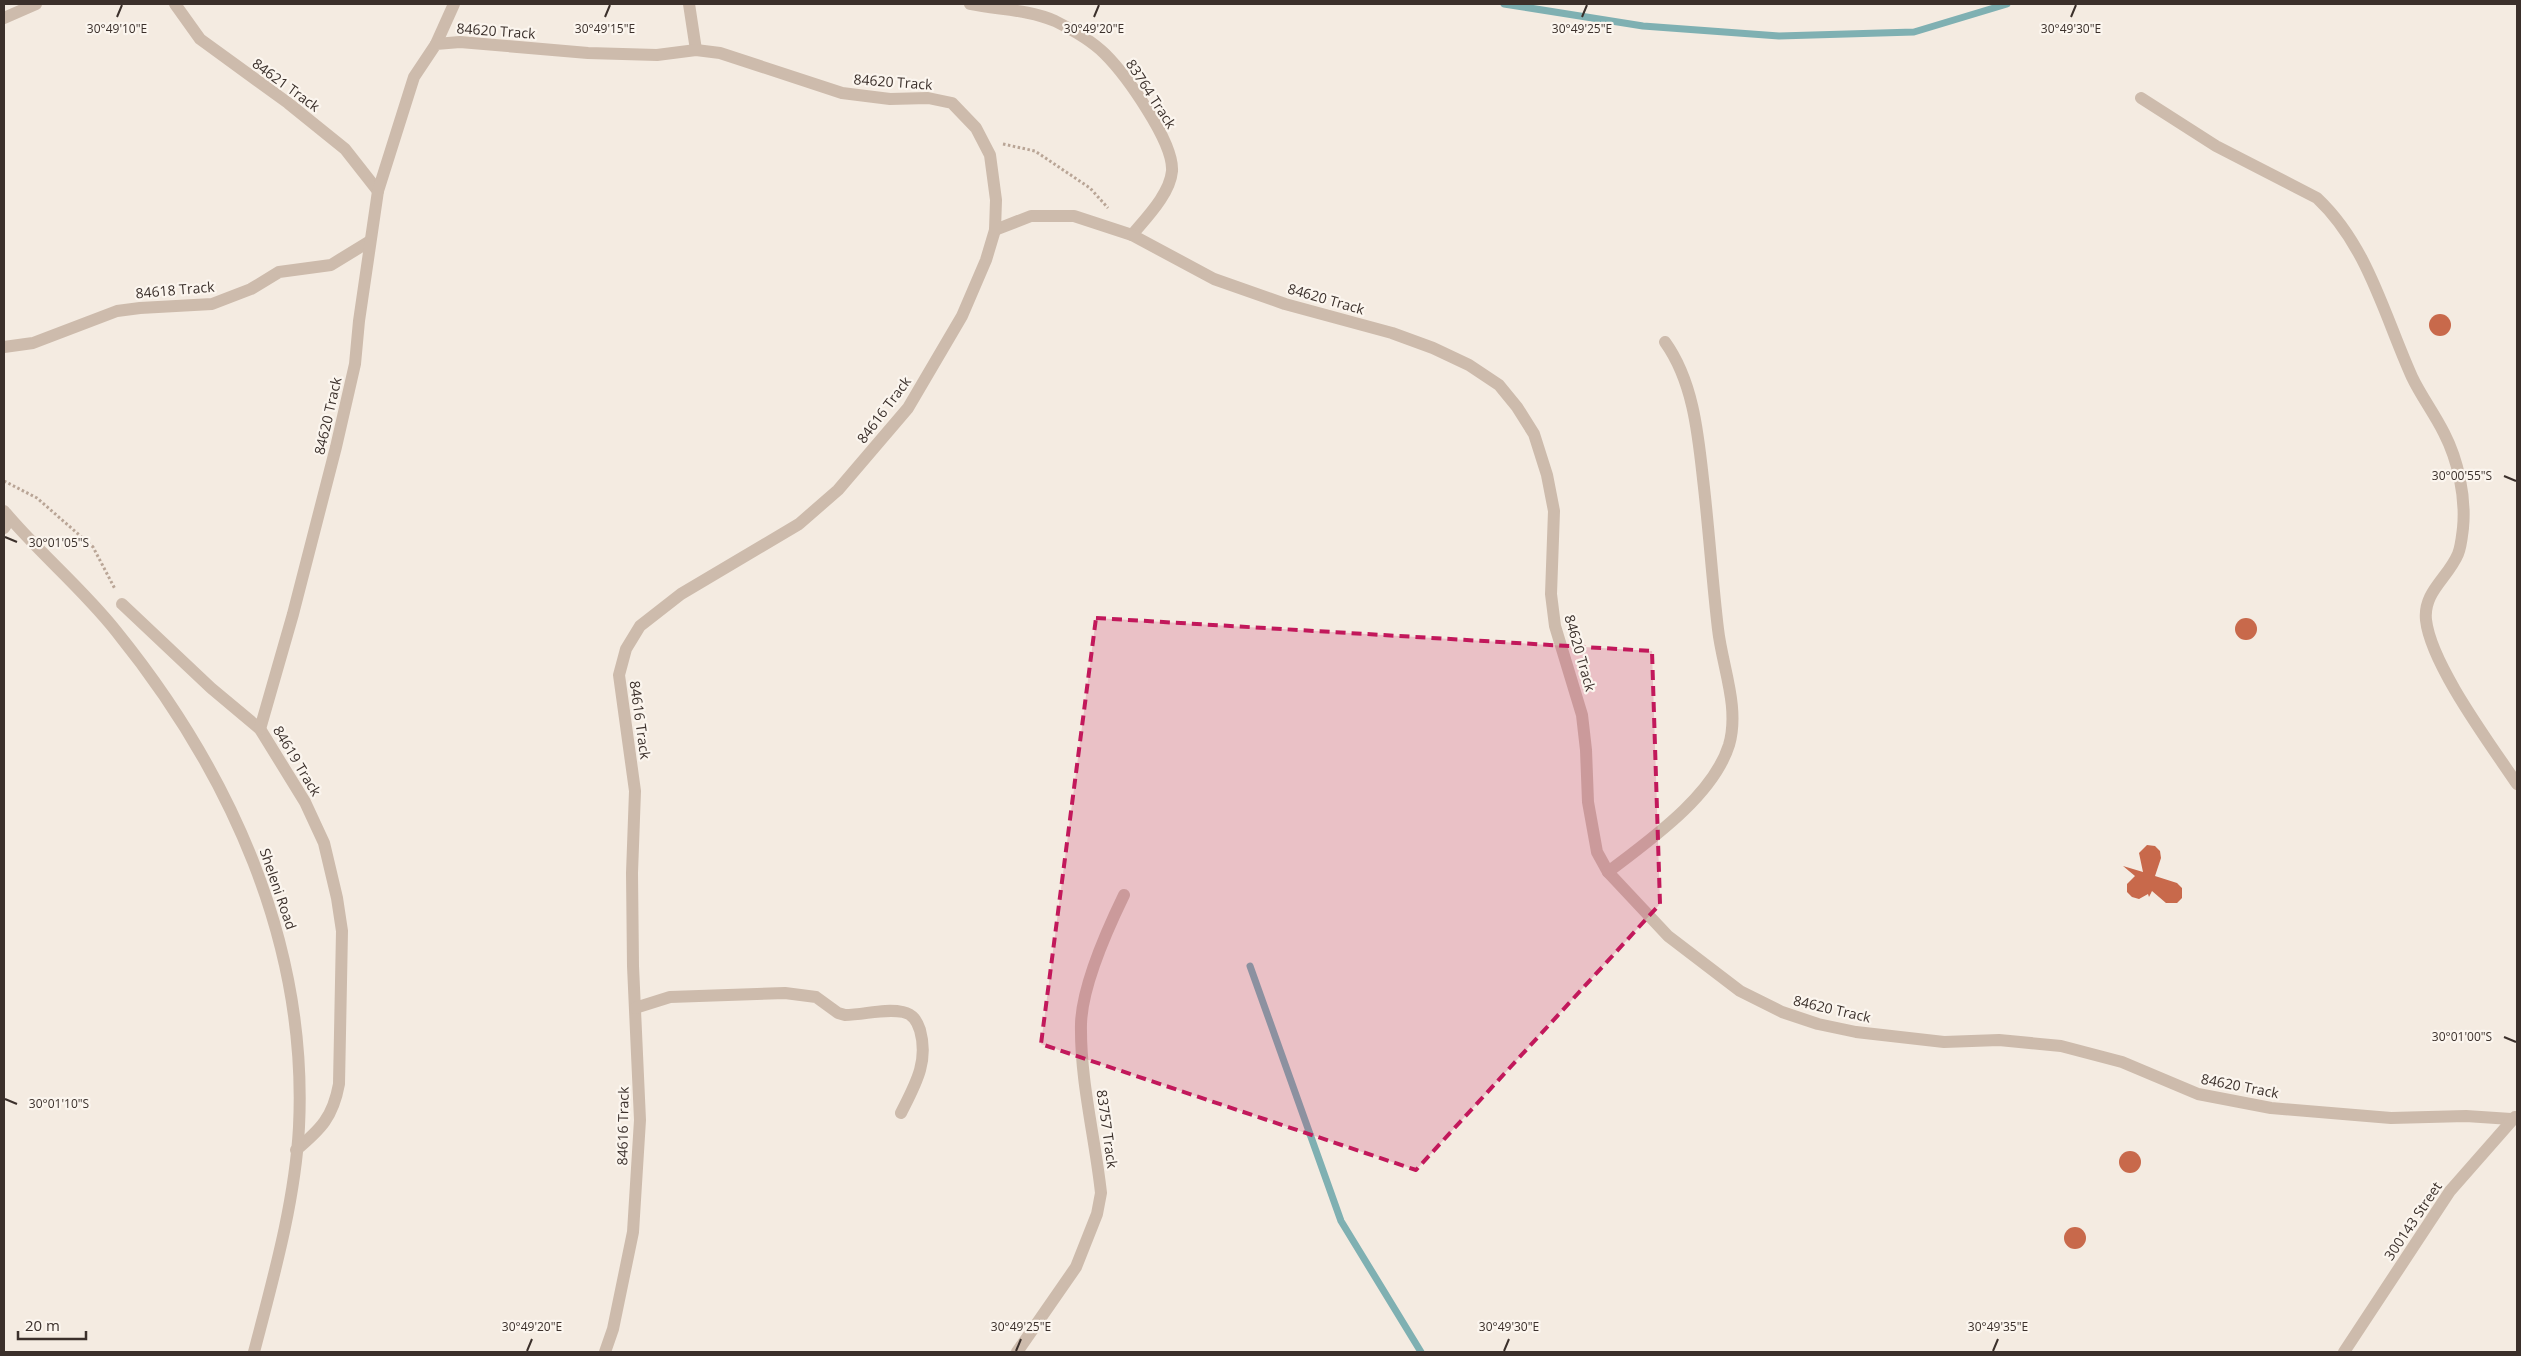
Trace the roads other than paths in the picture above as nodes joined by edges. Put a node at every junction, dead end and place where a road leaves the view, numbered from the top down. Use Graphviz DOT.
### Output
graph roads {
  1 [pos="36,4"];
  2 [pos="175,4"];
  3 [pos="454,4"];
  4 [pos="689,4"];
  5 [pos="970,4"];
  6 [pos="4,18"];
  7 [pos="436,44"];
  8 [pos="696,50"];
  9 [pos="2141,98"];
  10 [pos="976,128"];
  11 [pos="378,191"];
  12 [pos="995,230"];
  13 [pos="1132,235"];
  14 [pos="370,242"];
  15 [pos="1665,342"];
  16 [pos="4,348"];
  17 [pos="6,519"];
  18 [pos="122,604"];
  19 [pos="260,729"];
  20 [pos="2517,784"];
  21 [pos="1608,872"];
  22 [pos="1124,894"];
  23 [pos="635,1008"];
  24 [pos="901,1113"];
  25 [pos="2514,1117"];
  26 [pos="296,1150"];
  27 [pos="254,1352"];
  28 [pos="605,1352"];
  29 [pos="1017,1352"];
  30 [pos="2344,1352"];
  1 -- 6 [label="street"];
  2 -- 11 [label="street, 84621 Track"];
  3 -- 7 [label="street"];
  4 -- 8 [label="street"];
  5 -- 13 [label="street, 83764 Track"];
  7 -- 8 [label="street, 84620 Track"];
  7 -- 11 [label="street, 84620 Track"];
  8 -- 10 [label="street, 84620 Track"];
  9 -- 20 [label="street"];
  10 -- 12 [label="street, 84616 Track"];
  11 -- 14 [label="street, 84620 Track"];
  12 -- 13 [label="street"];
  12 -- 23 [label="street, 84616 Track"];
  13 -- 21 [label="street, 84620 Track"];
  14 -- 16 [label="street, 84618 Track"];
  14 -- 19 [label="street, 84620 Track"];
  15 -- 21 [label="street"];
  17 -- 26 [label="street, Sheleni Road"];
  18 -- 19 [label="street, 84619 Track"];
  19 -- 26 [label="street, 84619 Track"];
  21 -- 25 [label="street, 84620 Track"];
  22 -- 29 [label="street, 83757 Track"];
  23 -- 24 [label="street"];
  23 -- 28 [label="street, 84616 Track"];
  25 -- 30 [label="street, 300143 Street"];
  26 -- 27 [label="street, Sheleni Road"];
}
